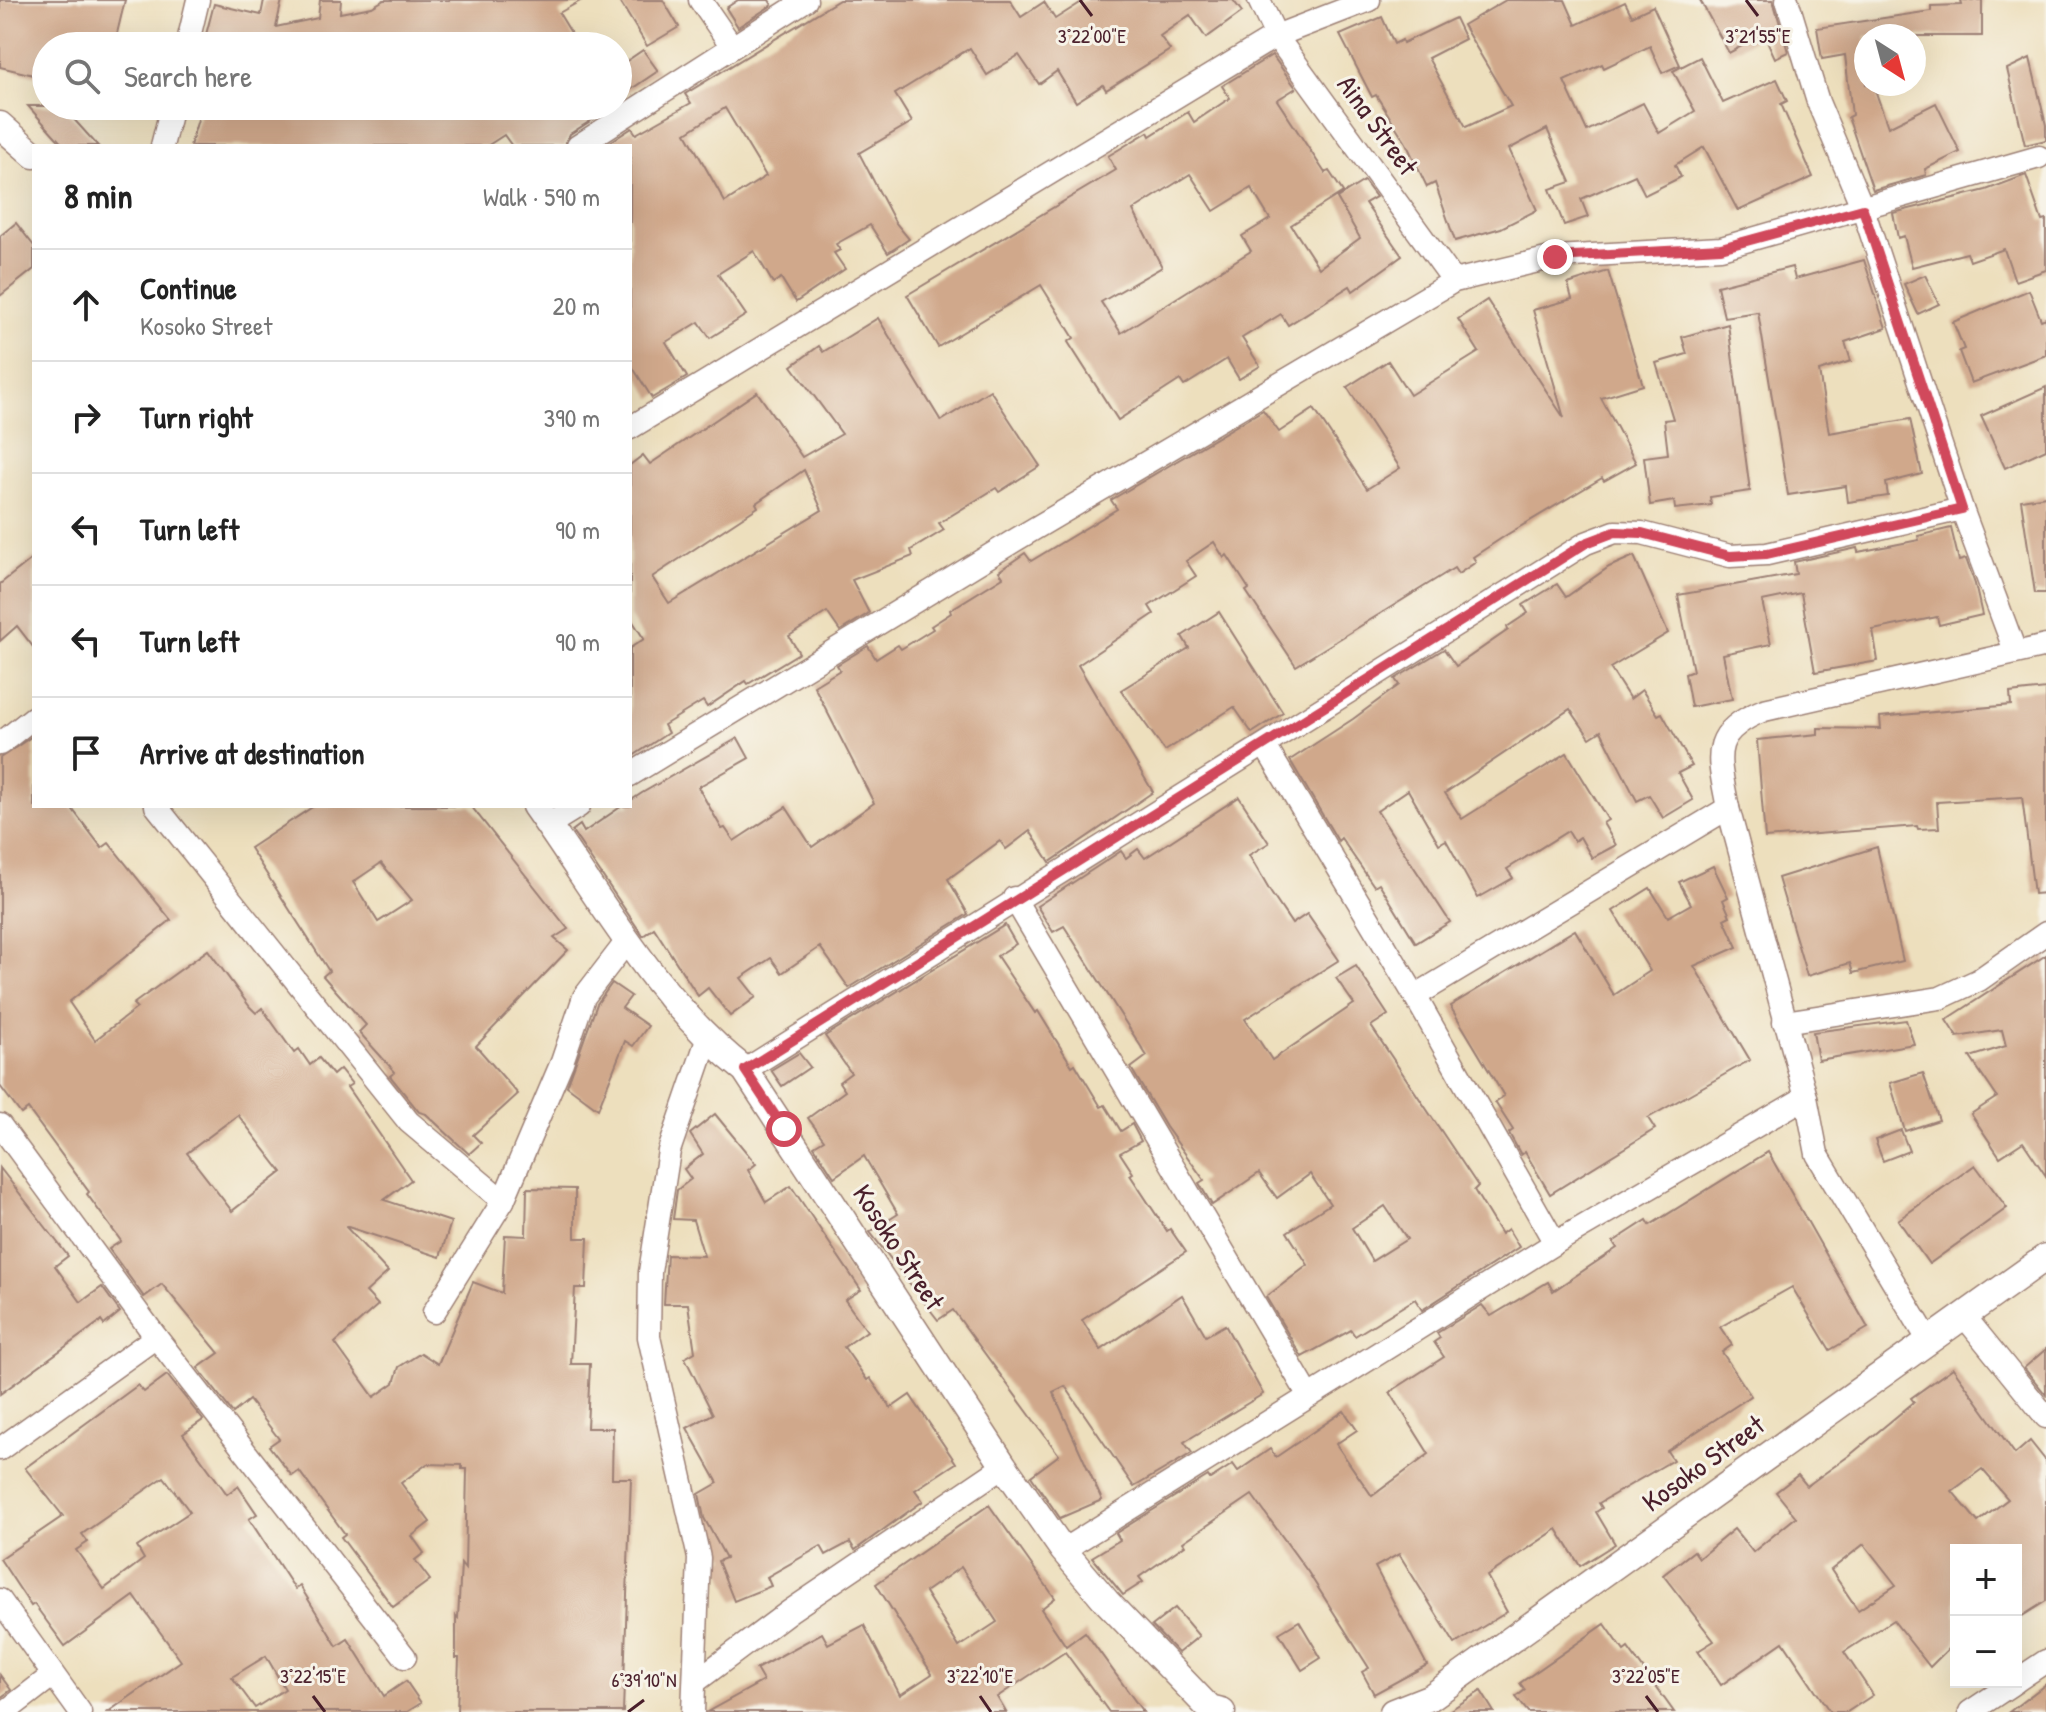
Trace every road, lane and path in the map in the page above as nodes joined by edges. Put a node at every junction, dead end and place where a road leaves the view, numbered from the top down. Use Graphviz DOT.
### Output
graph roads {
  1 [pos="198,0"];
  2 [pos="700,0"];
  3 [pos="806,0"];
  4 [pos="1259,0"];
  5 [pos="1369,0"];
  6 [pos="1787,0"];
  7 [pos="190,32"];
  8 [pos="1276,36"];
  9 [pos="731,45"];
  10 [pos="632,110"];
  11 [pos="168,120"];
  12 [pos="617,120"];
  13 [pos="0,125"];
  14 [pos="162,144"];
  15 [pos="581,144"];
  16 [pos="32,153"];
  17 [pos="2039,157"];
  18 [pos="1863,209"];
  19 [pos="1454,281"];
  20 [pos="632,427"];
  21 [pos="1962,509"];
  22 [pos="2046,646"];
  23 [pos="2015,651"];
  24 [pos="32,719"];
  25 [pos="0,744"];
  26 [pos="1265,746"];
  27 [pos="632,774"];
  28 [pos="158,808"];
  29 [pos="571,808"];
  30 [pos="1728,808"];
  31 [pos="542,815"];
  32 [pos="1014,898"];
  33 [pos="2046,933"];
  34 [pos="627,941"];
  35 [pos="1415,996"];
  36 [pos="1784,1022"];
  37 [pos="707,1040"];
  38 [pos="745,1070"];
  39 [pos="1806,1097"];
  40 [pos="0,1125"];
  41 [pos="503,1201"];
  42 [pos="1555,1243"];
  43 [pos="2046,1257"];
  44 [pos="434,1312"];
  45 [pos="1965,1317"];
  46 [pos="156,1337"];
  47 [pos="1929,1341"];
  48 [pos="1309,1396"];
  49 [pos="2046,1417"];
  50 [pos="0,1449"];
  51 [pos="1004,1466"];
  52 [pos="1063,1550"];
  53 [pos="0,1600"];
  54 [pos="405,1657"];
  55 [pos="2046,1661"];
  56 [pos="53,1675"];
  57 [pos="2022,1677"];
  58 [pos="695,1682"];
  59 [pos="2006,1688"];
  60 [pos="1213,1711"];
  61 [pos="5,1712"];
  62 [pos="80,1712"];
  63 [pos="693,1712"];
  64 [pos="1393,1712"];
  65 [pos="1970,1712"];
  1 -- 7 [label="street"];
  2 -- 9 [label="street"];
  3 -- 9 [label="street"];
  4 -- 8 [label="street, Aina Street"];
  5 -- 8 [label="street"];
  6 -- 18 [label="street"];
  8 -- 19 [label="street, Aina Street"];
  8 -- 20 [label="street"];
  9 -- 10 [label="street"];
  11 -- 14 [label="street"];
  12 -- 15 [label="street"];
  13 -- 16 [label="street"];
  17 -- 18 [label="street"];
  18 -- 19 [label="street"];
  18 -- 21 [label="street"];
  19 -- 27 [label="street"];
  21 -- 23 [label="street"];
  21 -- 26 [label="street"];
  22 -- 23 [label="street"];
  23 -- 30 [label="street"];
  24 -- 25 [label="street"];
  26 -- 32 [label="street"];
  26 -- 35 [label="street"];
  28 -- 41 [label="street"];
  29 -- 31 [label="street"];
  30 -- 35 [label="street"];
  30 -- 36 [label="street"];
  31 -- 34 [label="street, Kosoko Street"];
  32 -- 38 [label="street"];
  32 -- 48 [label="street"];
  33 -- 36 [label="street"];
  34 -- 37 [label="street, Kosoko Street"];
  34 -- 41 [label="street"];
  35 -- 42 [label="street"];
  36 -- 39 [label="street"];
  37 -- 38 [label="street, Kosoko Street"];
  37 -- 58 [label="street"];
  38 -- 51 [label="street, Kosoko Street"];
  39 -- 42 [label="street"];
  39 -- 47 [label="street"];
  40 -- 46 [label="street"];
  41 -- 44 [label="street"];
  42 -- 48 [label="street"];
  43 -- 45 [label="street, Kosoko Street"];
  45 -- 47 [label="street, Kosoko Street"];
  45 -- 49 [label="street"];
  46 -- 50 [label="street"];
  46 -- 54 [label="street"];
  47 -- 64 [label="street, Kosoko Street"];
  48 -- 52 [label="street"];
  51 -- 52 [label="street, Kosoko Street"];
  51 -- 58 [label="street"];
  52 -- 60 [label="street, Kosoko Street"];
  53 -- 56 [label="street"];
  55 -- 57 [label="street"];
  56 -- 61 [label="street"];
  56 -- 62 [label="street"];
  58 -- 63 [label="street"];
  59 -- 65 [label="street"];
}
